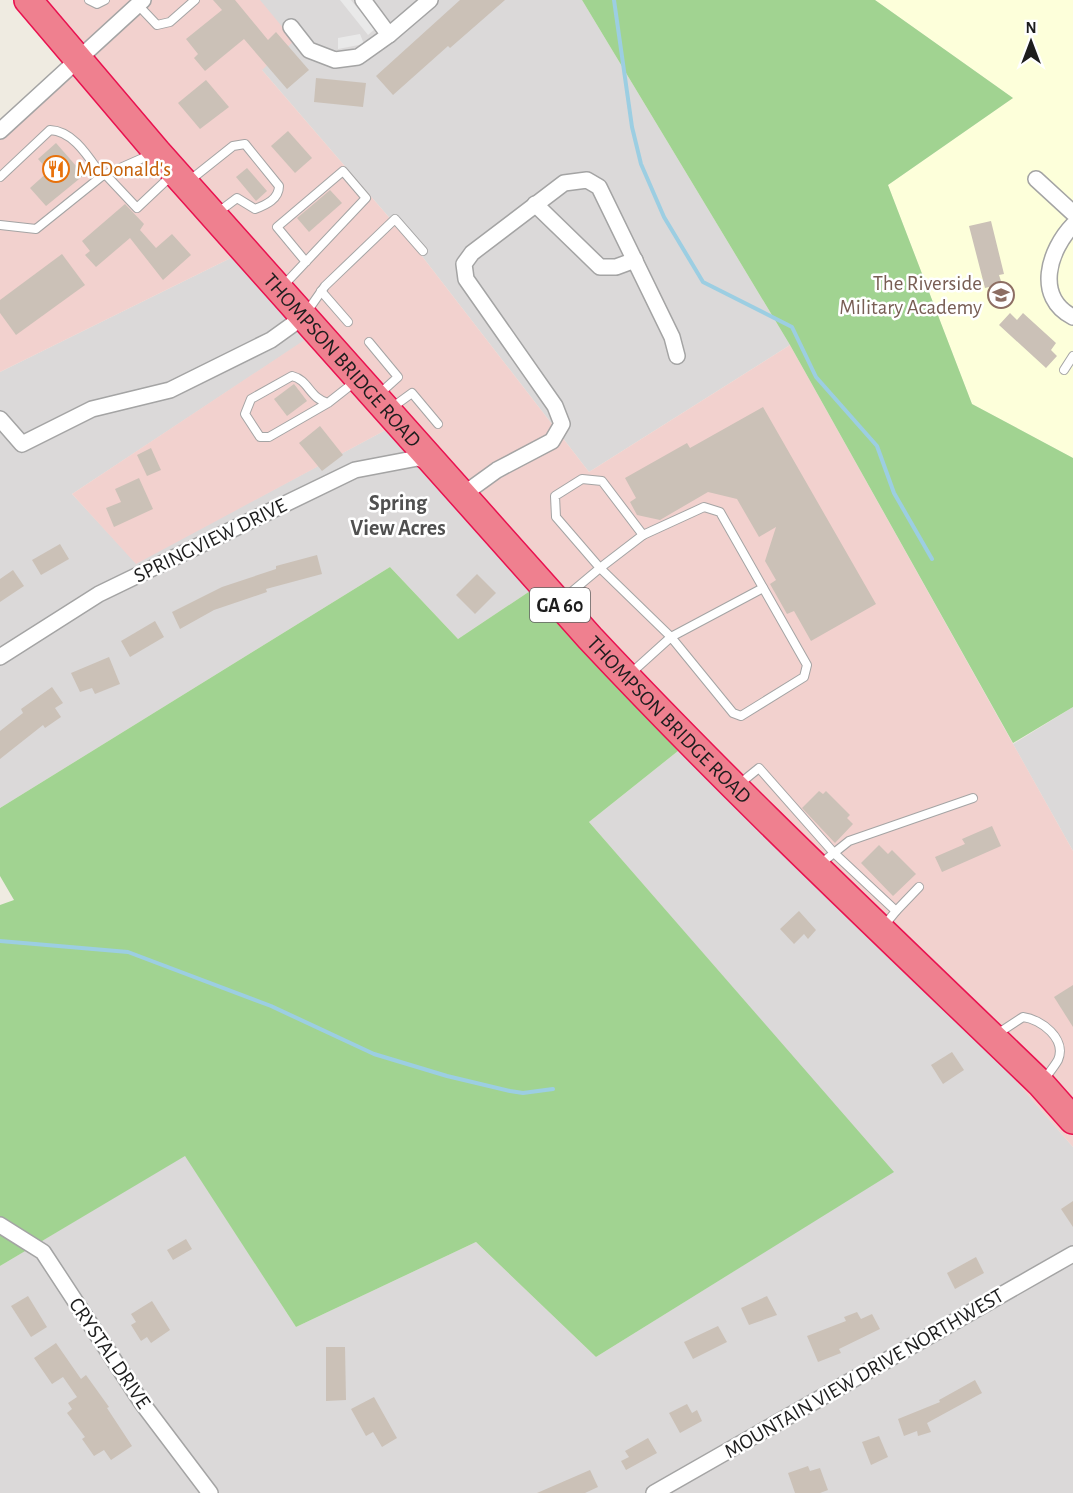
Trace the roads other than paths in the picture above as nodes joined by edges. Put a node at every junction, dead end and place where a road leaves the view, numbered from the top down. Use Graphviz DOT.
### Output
graph roads {
  1 [pos="28,0"];
  2 [pos="89,0"];
  3 [pos="105,0"];
  4 [pos="195,0"];
  5 [pos="363,0"];
  6 [pos="430,0"];
  7 [pos="141,2"];
  8 [pos="291,27"];
  9 [pos="389,35"];
  10 [pos="80,60"];
  11 [pos="0,131"];
  12 [pos="157,152"];
  13 [pos="104,175"];
  14 [pos="0,177"];
  15 [pos="180,178"];
  16 [pos="1036,179"];
  17 [pos="535,204"];
  18 [pos="1073,213"];
  19 [pos="214,216"];
  20 [pos="0,225"];
  21 [pos="1073,225"];
  22 [pos="423,251"];
  23 [pos="635,260"];
  24 [pos="306,262"];
  25 [pos="279,290"];
  26 [pos="321,291"];
  27 [pos="303,317"];
  28 [pos="1073,317"];
  29 [pos="348,322"];
  30 [pos="369,342"];
  31 [pos="677,356"];
  32 [pos="1073,356"];
  33 [pos="1064,370"];
  34 [pos="373,396"];
  35 [pos="328,403"];
  36 [pos="0,419"];
  37 [pos="438,424"];
  38 [pos="433,464"];
  39 [pos="461,496"];
  40 [pos="643,535"];
  41 [pos="600,568"];
  42 [pos="763,588"];
  43 [pos="558,603"];
  44 [pos="671,637"];
  45 [pos="0,657"];
  46 [pos="626,677"];
  47 [pos="973,798"];
  48 [pos="825,861"];
  49 [pos="919,887"];
  50 [pos="888,920"];
  51 [pos="993,1038"];
  52 [pos="1041,1084"];
  53 [pos="1073,1120"];
  54 [pos="0,1225"];
  55 [pos="1073,1254"];
  56 [pos="662,1491"];
  57 [pos="210,1493"];
  1 -- 10 [label="highway, THOMPSON BRIDGE ROAD / GA 60"];
  2 -- 3 [label="lane"];
  4 -- 7 [label="lane"];
  5 -- 9 [label="street"];
  6 -- 9 [label="street"];
  7 -- 10 [label="street"];
  8 -- 9 [label="street"];
  10 -- 11 [label="street"];
  10 -- 12 [label="highway, THOMPSON BRIDGE ROAD / GA 60"];
  12 -- 13 [label="lane"];
  12 -- 15 [label="highway, THOMPSON BRIDGE ROAD / GA 60"];
  13 -- 14 [label="lane"];
  13 -- 15 [label="lane"];
  13 -- 20 [label="lane"];
  15 -- 19 [label="highway, THOMPSON BRIDGE ROAD / GA 60"];
  15 -- 19 [label="lane"];
  16 -- 18 [label="street"];
  17 -- 23 [label="street"];
  17 -- 23 [label="street"];
  17 -- 39 [label="street"];
  19 -- 25 [label="highway, THOMPSON BRIDGE ROAD / GA 60"];
  21 -- 28 [label="street"];
  22 -- 26 [label="lane"];
  23 -- 31 [label="street"];
  24 -- 24 [label="lane"];
  24 -- 25 [label="lane"];
  25 -- 27 [label="highway, THOMPSON BRIDGE ROAD / GA 60"];
  26 -- 27 [label="lane"];
  26 -- 29 [label="lane"];
  27 -- 34 [label="highway, THOMPSON BRIDGE ROAD / GA 60"];
  27 -- 36 [label="street"];
  30 -- 34 [label="lane"];
  32 -- 33 [label="lane"];
  34 -- 35 [label="lane"];
  34 -- 37 [label="lane"];
  34 -- 38 [label="highway, THOMPSON BRIDGE ROAD / GA 60"];
  35 -- 35 [label="lane"];
  38 -- 39 [label="highway, THOMPSON BRIDGE ROAD / GA 60"];
  38 -- 45 [label="street, SPRINGVIEW DRIVE"];
  39 -- 43 [label="highway, THOMPSON BRIDGE ROAD / GA 60"];
  40 -- 41 [label="lane"];
  40 -- 41 [label="lane"];
  40 -- 42 [label="lane"];
  41 -- 43 [label="lane"];
  41 -- 44 [label="lane"];
  42 -- 44 [label="lane"];
  42 -- 44 [label="lane"];
  43 -- 46 [label="highway, THOMPSON BRIDGE ROAD / GA 60"];
  44 -- 46 [label="lane"];
  46 -- 48 [label="highway, THOMPSON BRIDGE ROAD / GA 60"];
  47 -- 48 [label="lane"];
  48 -- 50 [label="highway, THOMPSON BRIDGE ROAD / GA 60"];
  49 -- 50 [label="lane"];
  50 -- 51 [label="highway, THOMPSON BRIDGE ROAD / GA 60"];
  51 -- 52 [label="highway, THOMPSON BRIDGE ROAD / GA 60"];
  51 -- 52 [label="lane"];
  52 -- 53 [label="highway, THOMPSON BRIDGE ROAD / GA 60"];
  54 -- 57 [label="street, CRYSTAL DRIVE"];
  55 -- 56 [label="street, MOUNTAIN VIEW DRIVE NORTHWEST"];
}
